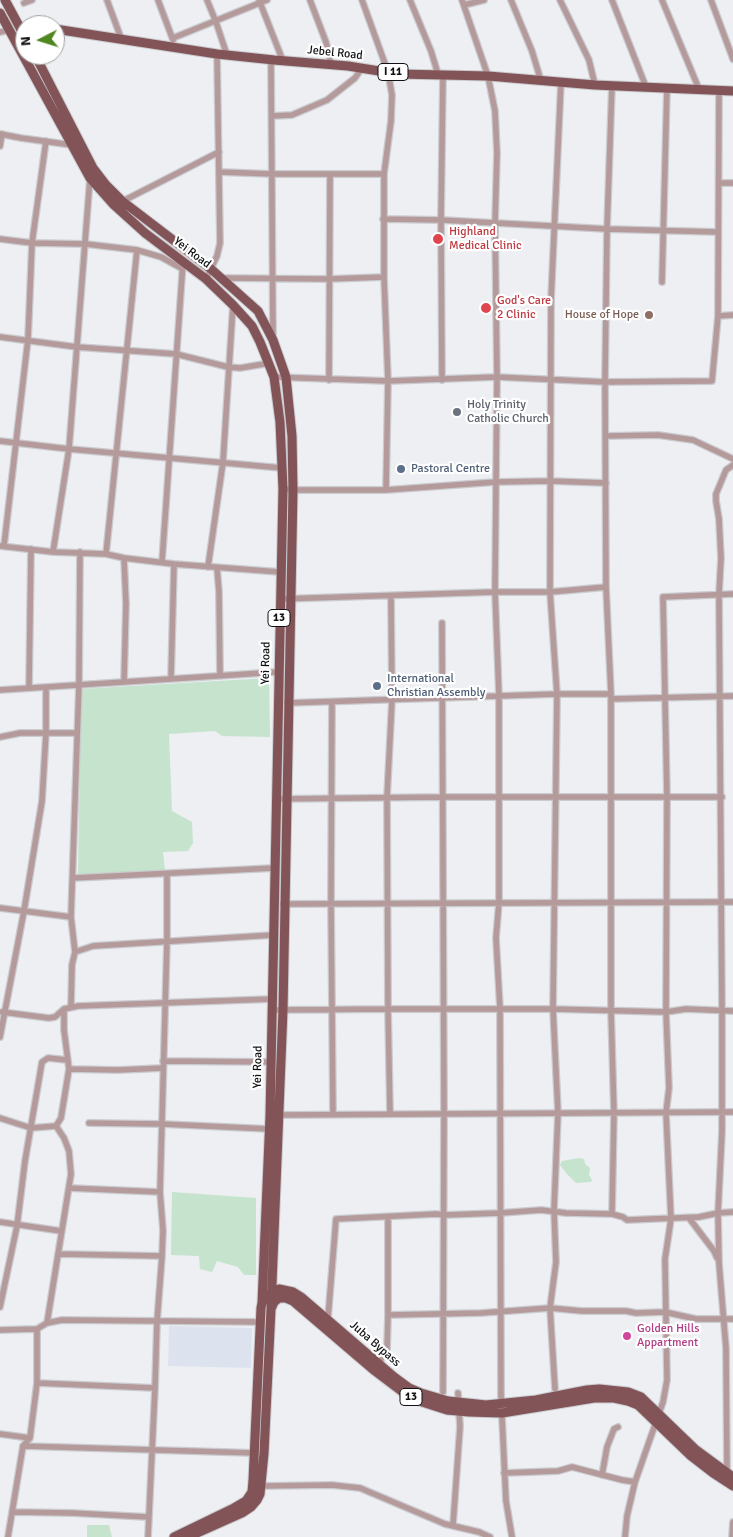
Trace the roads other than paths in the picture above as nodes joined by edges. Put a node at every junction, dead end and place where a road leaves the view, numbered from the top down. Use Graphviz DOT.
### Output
graph roads {
  1 [pos="5,0"];
  2 [pos="32,0"];
  3 [pos="107,0"];
  4 [pos="158,0"];
  5 [pos="207,0"];
  6 [pos="267,0"];
  7 [pos="310,0"];
  8 [pos="362,0"];
  9 [pos="410,0"];
  10 [pos="484,0"];
  11 [pos="512,0"];
  12 [pos="560,0"];
  13 [pos="612,0"];
  14 [pos="662,0"];
  15 [pos="711,0"];
  16 [pos="260,2"];
  17 [pos="24,3"];
  18 [pos="463,3"];
  19 [pos="0,13"];
  20 [pos="15,17"];
  21 [pos="216,22"];
  22 [pos="65,30"];
  23 [pos="5,31"];
  24 [pos="121,38"];
  25 [pos="174,42"];
  26 [pos="222,55"];
  27 [pos="271,60"];
  28 [pos="733,60"];
  29 [pos="283,61"];
  30 [pos="331,64"];
  31 [pos="39,65"];
  32 [pos="362,68"];
  33 [pos="388,72"];
  34 [pos="441,74"];
  35 [pos="488,76"];
  36 [pos="541,81"];
  37 [pos="561,82"];
  38 [pos="595,84"];
  39 [pos="612,85"];
  40 [pos="646,87"];
  41 [pos="667,87"];
  42 [pos="700,89"];
  43 [pos="719,90"];
  44 [pos="733,90"];
  45 [pos="272,116"];
  46 [pos="1,134"];
  47 [pos="46,141"];
  48 [pos="0,146"];
  49 [pos="72,146"];
  50 [pos="219,152"];
  51 [pos="220,172"];
  52 [pos="272,174"];
  53 [pos="384,174"];
  54 [pos="330,175"];
  55 [pos="90,178"];
  56 [pos="719,183"];
  57 [pos="733,183"];
  58 [pos="118,203"];
  59 [pos="383,219"];
  60 [pos="441,220"];
  61 [pos="494,224"];
  62 [pos="553,227"];
  63 [pos="607,229"];
  64 [pos="663,231"];
  65 [pos="718,232"];
  66 [pos="0,239"];
  67 [pos="32,243"];
  68 [pos="86,244"];
  69 [pos="137,250"];
  70 [pos="182,265"];
  71 [pos="211,269"];
  72 [pos="384,277"];
  73 [pos="222,278"];
  74 [pos="272,278"];
  75 [pos="329,279"];
  76 [pos="206,280"];
  77 [pos="662,282"];
  78 [pos="233,305"];
  79 [pos="733,315"];
  80 [pos="718,316"];
  81 [pos="0,336"];
  82 [pos="28,339"];
  83 [pos="273,340"];
  84 [pos="77,347"];
  85 [pos="126,352"];
  86 [pos="176,354"];
  87 [pos="270,363"];
  88 [pos="228,367"];
  89 [pos="274,377"];
  90 [pos="286,377"];
  91 [pos="498,377"];
  92 [pos="329,380"];
  93 [pos="442,380"];
  94 [pos="388,381"];
  95 [pos="552,381"];
  96 [pos="605,382"];
  97 [pos="606,436"];
  98 [pos="0,441"];
  99 [pos="15,443"];
  100 [pos="69,449"];
  101 [pos="116,453"];
  102 [pos="170,457"];
  103 [pos="733,459"];
  104 [pos="223,462"];
  105 [pos="733,465"];
  106 [pos="282,468"];
  107 [pos="550,481"];
  108 [pos="496,482"];
  109 [pos="606,483"];
  110 [pos="282,489"];
  111 [pos="292,490"];
  112 [pos="386,490"];
  113 [pos="2,546"];
  114 [pos="31,549"];
  115 [pos="53,552"];
  116 [pos="80,552"];
  117 [pos="106,554"];
  118 [pos="124,558"];
  119 [pos="162,562"];
  120 [pos="174,564"];
  121 [pos="208,567"];
  122 [pos="217,568"];
  123 [pos="280,572"];
  124 [pos="606,587"];
  125 [pos="495,592"];
  126 [pos="550,592"];
  127 [pos="719,594"];
  128 [pos="733,594"];
  129 [pos="391,596"];
  130 [pos="280,599"];
  131 [pos="290,599"];
  132 [pos="442,623"];
  133 [pos="278,672"];
  134 [pos="220,675"];
  135 [pos="171,679"];
  136 [pos="124,682"];
  137 [pos="79,686"];
  138 [pos="29,688"];
  139 [pos="46,688"];
  140 [pos="0,690"];
  141 [pos="557,694"];
  142 [pos="499,696"];
  143 [pos="721,696"];
  144 [pos="733,696"];
  145 [pos="612,697"];
  146 [pos="443,698"];
  147 [pos="665,698"];
  148 [pos="392,700"];
  149 [pos="332,702"];
  150 [pos="278,703"];
  151 [pos="288,703"];
  152 [pos="77,733"];
  153 [pos="46,734"];
  154 [pos="0,737"];
  155 [pos="387,797"];
  156 [pos="443,797"];
  157 [pos="498,797"];
  158 [pos="555,797"];
  159 [pos="612,797"];
  160 [pos="332,798"];
  161 [pos="667,798"];
  162 [pos="722,798"];
  163 [pos="276,799"];
  164 [pos="288,799"];
  165 [pos="274,868"];
  166 [pos="167,874"];
  167 [pos="73,878"];
  168 [pos="388,902"];
  169 [pos="443,902"];
  170 [pos="499,902"];
  171 [pos="554,902"];
  172 [pos="612,902"];
  173 [pos="666,902"];
  174 [pos="722,902"];
  175 [pos="733,902"];
  176 [pos="331,903"];
  177 [pos="273,904"];
  178 [pos="285,904"];
  179 [pos="0,908"];
  180 [pos="24,910"];
  181 [pos="71,917"];
  182 [pos="272,935"];
  183 [pos="167,941"];
  184 [pos="75,952"];
  185 [pos="272,999"];
  186 [pos="165,1002"];
  187 [pos="71,1007"];
  188 [pos="332,1009"];
  189 [pos="388,1009"];
  190 [pos="443,1009"];
  191 [pos="500,1009"];
  192 [pos="553,1009"];
  193 [pos="64,1010"];
  194 [pos="272,1010"];
  195 [pos="283,1010"];
  196 [pos="611,1010"];
  197 [pos="722,1011"];
  198 [pos="733,1011"];
  199 [pos="2,1012"];
  200 [pos="666,1012"];
  201 [pos="0,1037"];
  202 [pos="67,1060"];
  203 [pos="163,1061"];
  204 [pos="271,1062"];
  205 [pos="163,1068"];
  206 [pos="69,1069"];
  207 [pos="444,1112"];
  208 [pos="722,1112"];
  209 [pos="733,1112"];
  210 [pos="390,1113"];
  211 [pos="500,1113"];
  212 [pos="558,1113"];
  213 [pos="614,1113"];
  214 [pos="666,1113"];
  215 [pos="333,1114"];
  216 [pos="280,1115"];
  217 [pos="0,1118"];
  218 [pos="89,1123"];
  219 [pos="162,1124"];
  220 [pos="56,1126"];
  221 [pos="32,1128"];
  222 [pos="270,1129"];
  223 [pos="69,1188"];
  224 [pos="160,1192"];
  225 [pos="554,1210"];
  226 [pos="733,1212"];
  227 [pos="500,1213"];
  228 [pos="718,1213"];
  229 [pos="612,1214"];
  230 [pos="444,1215"];
  231 [pos="388,1216"];
  232 [pos="689,1218"];
  233 [pos="671,1219"];
  234 [pos="0,1222"];
  235 [pos="17,1226"];
  236 [pos="61,1230"];
  237 [pos="58,1254"];
  238 [pos="162,1256"];
  239 [pos="719,1262"];
  240 [pos="272,1292"];
  241 [pos="262,1303"];
  242 [pos="0,1307"];
  243 [pos="550,1308"];
  244 [pos="271,1309"];
  245 [pos="501,1311"];
  246 [pos="665,1312"];
  247 [pos="444,1314"];
  248 [pos="388,1315"];
  249 [pos="328,1318"];
  250 [pos="733,1318"];
  251 [pos="724,1320"];
  252 [pos="157,1322"];
  253 [pos="260,1322"];
  254 [pos="47,1323"];
  255 [pos="38,1329"];
  256 [pos="0,1330"];
  257 [pos="379,1363"];
  258 [pos="37,1383"];
  259 [pos="155,1388"];
  260 [pos="555,1389"];
  261 [pos="443,1392"];
  262 [pos="458,1393"];
  263 [pos="502,1413"];
  264 [pos="658,1414"];
  265 [pos="618,1427"];
  266 [pos="0,1434"];
  267 [pos="30,1438"];
  268 [pos="23,1446"];
  269 [pos="151,1450"];
  270 [pos="255,1453"];
  271 [pos="504,1473"];
  272 [pos="730,1474"];
  273 [pos="602,1475"];
  274 [pos="636,1482"];
  275 [pos="262,1486"];
  276 [pos="733,1486"];
  277 [pos="12,1512"];
  278 [pos="148,1517"];
  279 [pos="733,1522"];
  280 [pos="453,1525"];
  281 [pos="8,1537"];
  282 [pos="148,1537"];
  283 [pos="174,1537"];
  284 [pos="188,1537"];
  285 [pos="490,1537"];
  286 [pos="512,1537"];
  287 [pos="625,1537"];
  288 [pos="732,1537"];
  1 -- 20 [label="main road"];
  2 -- 17 [label="street"];
  3 -- 24 [label="street"];
  4 -- 25 [label="street"];
  5 -- 21 [label="street"];
  6 -- 16 [label="street"];
  7 -- 30 [label="street"];
  8 -- 33 [label="street"];
  9 -- 34 [label="street"];
  10 -- 18 [label="street"];
  11 -- 36 [label="street"];
  12 -- 38 [label="street"];
  13 -- 40 [label="street"];
  14 -- 42 [label="street"];
  15 -- 28 [label="street"];
  16 -- 21 [label="street"];
  16 -- 29 [label="street"];
  18 -- 35 [label="street"];
  19 -- 23 [label="main road, Yei Road"];
  21 -- 25 [label="street"];
  21 -- 26 [label="street"];
  22 -- 24 [label="main road, Jebel Road / I 11"];
  23 -- 49 [label="main road, Yei Road / 13"];
  24 -- 25 [label="main road, Jebel Road / I 11"];
  25 -- 26 [label="main road, Jebel Road / I 11"];
  26 -- 27 [label="main road, Jebel Road / I 11"];
  26 -- 50 [label="street"];
  27 -- 29 [label="main road, Jebel Road / I 11"];
  27 -- 45 [label="street"];
  29 -- 30 [label="main road, Jebel Road / I 11"];
  30 -- 32 [label="main road, Jebel Road / I 11"];
  31 -- 58 [label="main road, Yei Road"];
  32 -- 33 [label="main road, Jebel Road / I 11"];
  32 -- 45 [label="street"];
  33 -- 34 [label="main road, Jebel Road / I 11"];
  33 -- 53 [label="street"];
  34 -- 35 [label="main road, Jebel Road / I 11"];
  34 -- 60 [label="street"];
  35 -- 36 [label="main road, Jebel Road / I 11"];
  35 -- 61 [label="street"];
  36 -- 37 [label="main road, Jebel Road / I 11"];
  37 -- 38 [label="main road, Jebel Road / I 11"];
  37 -- 62 [label="street"];
  38 -- 39 [label="main road, Jebel Road / I 11"];
  39 -- 40 [label="main road, Jebel Road / I 11"];
  39 -- 63 [label="street"];
  40 -- 41 [label="main road, Jebel Road / I 11"];
  41 -- 42 [label="main road, Jebel Road / I 11"];
  41 -- 64 [label="street"];
  42 -- 43 [label="main road, Jebel Road / I 11"];
  43 -- 44 [label="main road, Jebel Road / I 11"];
  43 -- 56 [label="street"];
  45 -- 52 [label="street"];
  46 -- 47 [label="street"];
  46 -- 48 [label="street"];
  47 -- 49 [label="street"];
  47 -- 67 [label="street"];
  49 -- 55 [label="main road, Yei Road / 13"];
  50 -- 51 [label="street"];
  50 -- 58 [label="street"];
  51 -- 52 [label="street"];
  51 -- 71 [label="street"];
  52 -- 54 [label="street"];
  52 -- 74 [label="street"];
  53 -- 54 [label="street"];
  53 -- 59 [label="street"];
  54 -- 75 [label="street"];
  55 -- 58 [label="main road, Yei Road / 13"];
  55 -- 68 [label="street"];
  56 -- 57 [label="street"];
  56 -- 65 [label="street"];
  58 -- 70 [label="main road, Yei Road / 13"];
  58 -- 71 [label="main road, Yei Road"];
  59 -- 60 [label="street"];
  59 -- 72 [label="street"];
  60 -- 61 [label="street"];
  60 -- 93 [label="street"];
  61 -- 62 [label="street"];
  61 -- 91 [label="street"];
  62 -- 63 [label="street"];
  62 -- 95 [label="street"];
  63 -- 64 [label="street"];
  63 -- 96 [label="street"];
  64 -- 65 [label="street"];
  64 -- 77 [label="street"];
  65 -- 80 [label="street"];
  66 -- 67 [label="street"];
  67 -- 68 [label="street"];
  67 -- 82 [label="street"];
  68 -- 69 [label="street"];
  68 -- 84 [label="street"];
  69 -- 70 [label="street"];
  69 -- 85 [label="street"];
  70 -- 76 [label="main road, Yei Road / 13"];
  70 -- 86 [label="street"];
  71 -- 73 [label="main road, Yei Road"];
  71 -- 76 [label="street"];
  72 -- 75 [label="street"];
  72 -- 94 [label="street"];
  73 -- 74 [label="street"];
  73 -- 83 [label="main road, Yei Road"];
  74 -- 75 [label="street"];
  74 -- 83 [label="street"];
  75 -- 92 [label="street"];
  76 -- 78 [label="main road, Yei Road / 13"];
  78 -- 87 [label="main road, Yei Road / 13"];
  78 -- 88 [label="street"];
  79 -- 80 [label="street"];
  80 -- 96 [label="street"];
  81 -- 82 [label="street"];
  82 -- 84 [label="street"];
  82 -- 99 [label="street"];
  83 -- 90 [label="main road, Yei Road"];
  84 -- 85 [label="street"];
  84 -- 100 [label="street"];
  85 -- 86 [label="street"];
  85 -- 101 [label="street"];
  86 -- 88 [label="street"];
  86 -- 102 [label="street"];
  87 -- 88 [label="street"];
  87 -- 89 [label="main road, Yei Road / 13"];
  88 -- 104 [label="street"];
  89 -- 90 [label="street"];
  89 -- 106 [label="main road, Yei Road / 13"];
  90 -- 92 [label="street"];
  90 -- 111 [label="main road, Yei Road"];
  91 -- 93 [label="street"];
  91 -- 95 [label="street"];
  91 -- 108 [label="street"];
  92 -- 94 [label="street"];
  93 -- 94 [label="street"];
  94 -- 112 [label="street"];
  95 -- 96 [label="street"];
  95 -- 107 [label="street"];
  96 -- 97 [label="street"];
  97 -- 103 [label="street"];
  97 -- 109 [label="street"];
  98 -- 99 [label="street"];
  99 -- 100 [label="street"];
  99 -- 113 [label="street"];
  100 -- 101 [label="street"];
  100 -- 115 [label="street"];
  101 -- 102 [label="street"];
  101 -- 117 [label="street"];
  102 -- 104 [label="street"];
  102 -- 119 [label="street"];
  104 -- 106 [label="street"];
  104 -- 121 [label="street"];
  105 -- 127 [label="street"];
  106 -- 110 [label="main road, Yei Road / 13"];
  107 -- 108 [label="street"];
  107 -- 109 [label="street"];
  107 -- 126 [label="street"];
  108 -- 112 [label="street"];
  108 -- 125 [label="street"];
  109 -- 124 [label="street"];
  110 -- 111 [label="street"];
  110 -- 123 [label="main road, Yei Road / 13"];
  111 -- 112 [label="street"];
  111 -- 131 [label="main road, Yei Road"];
  113 -- 114 [label="street"];
  114 -- 115 [label="street"];
  114 -- 138 [label="street"];
  115 -- 116 [label="street"];
  116 -- 117 [label="street"];
  116 -- 137 [label="street"];
  117 -- 118 [label="street"];
  118 -- 119 [label="street"];
  118 -- 136 [label="street"];
  119 -- 120 [label="street"];
  120 -- 121 [label="street"];
  120 -- 135 [label="street"];
  121 -- 122 [label="street"];
  122 -- 123 [label="street"];
  122 -- 134 [label="street"];
  123 -- 130 [label="main road, Yei Road / 13"];
  124 -- 126 [label="street"];
  124 -- 145 [label="street"];
  125 -- 126 [label="street"];
  125 -- 129 [label="street"];
  125 -- 142 [label="street"];
  126 -- 141 [label="street"];
  127 -- 128 [label="street"];
  127 -- 143 [label="street"];
  127 -- 147 [label="street"];
  129 -- 131 [label="street"];
  129 -- 148 [label="street"];
  130 -- 131 [label="street"];
  130 -- 133 [label="main road, Yei Road / 13"];
  131 -- 151 [label="main road, Yei Road"];
  132 -- 146 [label="street"];
  133 -- 134 [label="street"];
  133 -- 150 [label="main road, Yei Road / 13"];
  134 -- 135 [label="street"];
  135 -- 136 [label="street"];
  136 -- 137 [label="street"];
  137 -- 139 [label="street"];
  137 -- 152 [label="street"];
  138 -- 139 [label="street"];
  138 -- 140 [label="street"];
  139 -- 153 [label="street"];
  141 -- 142 [label="street"];
  141 -- 145 [label="street"];
  141 -- 158 [label="street"];
  142 -- 146 [label="street"];
  142 -- 157 [label="street"];
  143 -- 144 [label="street"];
  143 -- 147 [label="street"];
  143 -- 162 [label="street"];
  145 -- 147 [label="street"];
  145 -- 159 [label="street"];
  146 -- 148 [label="street"];
  146 -- 156 [label="street"];
  147 -- 161 [label="street"];
  148 -- 149 [label="street"];
  148 -- 155 [label="street"];
  149 -- 151 [label="street"];
  149 -- 160 [label="street"];
  150 -- 151 [label="street"];
  150 -- 163 [label="main road, Yei Road / 13"];
  151 -- 164 [label="main road, Yei Road"];
  152 -- 153 [label="street"];
  152 -- 167 [label="street"];
  153 -- 154 [label="street"];
  153 -- 180 [label="street"];
  155 -- 156 [label="street"];
  155 -- 160 [label="street"];
  155 -- 168 [label="street"];
  156 -- 157 [label="street"];
  156 -- 169 [label="street"];
  157 -- 158 [label="street"];
  157 -- 170 [label="street"];
  158 -- 159 [label="street"];
  158 -- 171 [label="street"];
  159 -- 161 [label="street"];
  159 -- 172 [label="street"];
  160 -- 164 [label="street"];
  160 -- 176 [label="street"];
  161 -- 162 [label="street"];
  161 -- 173 [label="street"];
  162 -- 174 [label="street"];
  163 -- 164 [label="street"];
  163 -- 165 [label="main road, Yei Road / 13"];
  164 -- 178 [label="main road, Yei Road"];
  165 -- 166 [label="street"];
  165 -- 177 [label="main road, Yei Road / 13"];
  166 -- 167 [label="street"];
  166 -- 183 [label="street"];
  167 -- 181 [label="street"];
  168 -- 169 [label="street"];
  168 -- 176 [label="street"];
  168 -- 189 [label="street"];
  169 -- 170 [label="street"];
  169 -- 190 [label="street"];
  170 -- 171 [label="street"];
  170 -- 191 [label="street"];
  171 -- 172 [label="street"];
  171 -- 192 [label="street"];
  172 -- 173 [label="street"];
  172 -- 196 [label="street"];
  173 -- 174 [label="street"];
  173 -- 200 [label="street"];
  174 -- 175 [label="street"];
  174 -- 197 [label="street"];
  176 -- 178 [label="street"];
  176 -- 188 [label="street"];
  177 -- 178 [label="street"];
  177 -- 182 [label="main road, Yei Road / 13"];
  178 -- 195 [label="main road, Yei Road"];
  179 -- 180 [label="street"];
  180 -- 181 [label="street"];
  180 -- 199 [label="street"];
  181 -- 184 [label="street"];
  182 -- 183 [label="street"];
  182 -- 185 [label="main road, Yei Road / 13"];
  183 -- 184 [label="street"];
  183 -- 186 [label="street"];
  184 -- 187 [label="street"];
  185 -- 186 [label="street"];
  185 -- 194 [label="main road, Yei Road / 13"];
  186 -- 187 [label="street"];
  186 -- 203 [label="street"];
  187 -- 193 [label="street"];
  188 -- 189 [label="street"];
  188 -- 195 [label="street"];
  188 -- 215 [label="street"];
  189 -- 190 [label="street"];
  189 -- 210 [label="street"];
  190 -- 191 [label="street"];
  190 -- 207 [label="street"];
  191 -- 192 [label="street"];
  191 -- 211 [label="street"];
  192 -- 196 [label="street"];
  192 -- 212 [label="street"];
  193 -- 199 [label="street"];
  193 -- 202 [label="street"];
  194 -- 195 [label="street"];
  194 -- 204 [label="main road, Yei Road / 13"];
  195 -- 216 [label="main road, Yei Road"];
  196 -- 200 [label="street"];
  196 -- 213 [label="street"];
  197 -- 198 [label="street"];
  197 -- 200 [label="street"];
  197 -- 208 [label="street"];
  199 -- 201 [label="street"];
  200 -- 214 [label="street"];
  202 -- 206 [label="street"];
  202 -- 221 [label="street"];
  203 -- 204 [label="street"];
  203 -- 205 [label="street"];
  204 -- 222 [label="main road, Yei Road / 13"];
  205 -- 206 [label="street"];
  205 -- 219 [label="street"];
  206 -- 220 [label="street"];
  207 -- 210 [label="street"];
  207 -- 211 [label="street"];
  207 -- 230 [label="street"];
  208 -- 209 [label="street"];
  208 -- 214 [label="street"];
  208 -- 228 [label="street"];
  210 -- 215 [label="street"];
  211 -- 212 [label="street"];
  211 -- 227 [label="street"];
  212 -- 213 [label="street"];
  212 -- 225 [label="street"];
  213 -- 214 [label="street"];
  213 -- 229 [label="street"];
  214 -- 233 [label="street"];
  215 -- 216 [label="street"];
  216 -- 240 [label="main road, Yei Road"];
  217 -- 221 [label="street"];
  218 -- 219 [label="street"];
  219 -- 222 [label="street"];
  219 -- 224 [label="street"];
  220 -- 221 [label="street"];
  220 -- 223 [label="street"];
  221 -- 235 [label="street"];
  222 -- 241 [label="main road, Yei Road / 13"];
  223 -- 224 [label="street"];
  223 -- 236 [label="street"];
  224 -- 238 [label="street"];
  225 -- 227 [label="street"];
  225 -- 229 [label="street"];
  225 -- 243 [label="street"];
  226 -- 228 [label="street"];
  227 -- 230 [label="street"];
  227 -- 245 [label="street"];
  228 -- 232 [label="street"];
  228 -- 239 [label="street"];
  229 -- 233 [label="street"];
  230 -- 231 [label="street"];
  230 -- 247 [label="street"];
  231 -- 248 [label="street"];
  231 -- 249 [label="street"];
  232 -- 233 [label="street"];
  232 -- 239 [label="street"];
  233 -- 246 [label="street"];
  234 -- 235 [label="street"];
  235 -- 236 [label="street"];
  235 -- 242 [label="street"];
  236 -- 237 [label="street"];
  237 -- 238 [label="street"];
  237 -- 254 [label="street"];
  238 -- 252 [label="street"];
  239 -- 251 [label="street"];
  240 -- 241 [label="main road"];
  240 -- 244 [label="main road, Yei Road"];
  240 -- 264 [label="main road, Juba Bypass"];
  241 -- 253 [label="main road"];
  243 -- 245 [label="street"];
  243 -- 246 [label="street"];
  243 -- 260 [label="street"];
  244 -- 263 [label="main road, Juba Bypass / 13"];
  244 -- 275 [label="main road"];
  245 -- 247 [label="street"];
  245 -- 263 [label="street"];
  246 -- 251 [label="street"];
  246 -- 264 [label="street"];
  247 -- 248 [label="street"];
  247 -- 261 [label="street"];
  248 -- 257 [label="street"];
  250 -- 251 [label="street"];
  251 -- 272 [label="street"];
  252 -- 253 [label="street"];
  252 -- 254 [label="street"];
  252 -- 259 [label="street"];
  253 -- 270 [label="main road"];
  254 -- 255 [label="street"];
  255 -- 256 [label="street"];
  255 -- 258 [label="street"];
  258 -- 259 [label="street"];
  258 -- 267 [label="street"];
  259 -- 269 [label="street"];
  262 -- 280 [label="street"];
  263 -- 271 [label="street"];
  263 -- 276 [label="main road, Juba Bypass / 13"];
  264 -- 272 [label="main road, Juba Bypass"];
  264 -- 274 [label="street"];
  265 -- 273 [label="street"];
  266 -- 267 [label="street"];
  267 -- 268 [label="street"];
  268 -- 269 [label="street"];
  268 -- 277 [label="street"];
  269 -- 270 [label="street"];
  269 -- 278 [label="street"];
  270 -- 283 [label="main road"];
  271 -- 273 [label="street"];
  271 -- 286 [label="street"];
  273 -- 274 [label="street"];
  274 -- 287 [label="street"];
  275 -- 280 [label="street"];
  275 -- 284 [label="main road"];
  277 -- 278 [label="street"];
  277 -- 281 [label="street"];
  278 -- 282 [label="street"];
  279 -- 288 [label="street"];
  280 -- 285 [label="street"];
}
